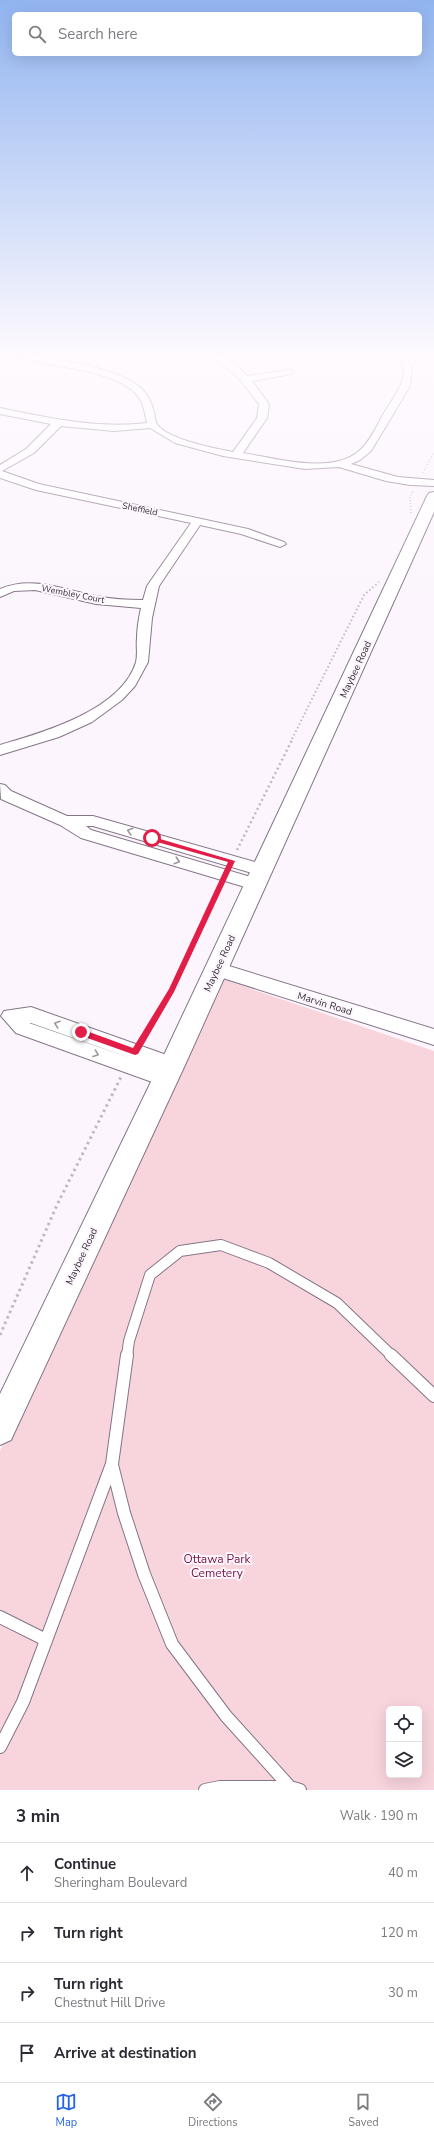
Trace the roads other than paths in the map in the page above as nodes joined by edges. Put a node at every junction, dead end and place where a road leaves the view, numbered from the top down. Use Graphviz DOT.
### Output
graph roads {
  1 [pos="45,437"];
  2 [pos="171,437"];
  3 [pos="249,437"];
  4 [pos="375,437"];
  5 [pos="237,454"];
  6 [pos="346,462"];
  7 [pos="0,469"];
  8 [pos="0,474"];
  9 [pos="434,482"];
  10 [pos="434,496"];
  11 [pos="197,522"];
  12 [pos="280,544"];
  13 [pos="0,593"];
  14 [pos="148,604"];
  15 [pos="0,750"];
  16 [pos="0,790"];
  17 [pos="65,821"];
  18 [pos="152,838"];
  19 [pos="145,852"];
  20 [pos="259,877"];
  21 [pos="216,969"];
  22 [pos="5,1016"];
  23 [pos="434,1037"];
  24 [pos="169,1072"];
  25 [pos="434,1396"];
  26 [pos="0,1429"];
  27 [pos="112,1464"];
  28 [pos="0,1617"];
  29 [pos="46,1640"];
  30 [pos="0,1747"];
  31 [pos="295,1788"];
  32 [pos="205,1790"];
  1 -- 7 [label="street"];
  2 -- 5 [label="street"];
  3 -- 5 [label="street"];
  4 -- 6 [label="street"];
  5 -- 6 [label="street"];
  6 -- 9 [label="street"];
  8 -- 11 [label="street, Sheffield"];
  10 -- 20 [label="main road, Maybee Road"];
  11 -- 12 [label="street, Sheffield"];
  11 -- 14 [label="street"];
  13 -- 14 [label="street, Wembley Court"];
  14 -- 15 [label="street"];
  16 -- 17 [label="street"];
  18 -- 17 [label="street, one-way"];
  17 -- 19 [label="street"];
  18 -- 19 [label="street"];
  18 -- 20 [label="street"];
  19 -- 20 [label="street, one-way"];
  20 -- 21 [label="main road, Maybee Road"];
  21 -- 23 [label="street, Marvin Road"];
  21 -- 24 [label="main road, Maybee Road"];
  22 -- 24 [label="street"];
  24 -- 26 [label="main road, Maybee Road"];
  25 -- 27 [label="lane"];
  27 -- 29 [label="lane"];
  27 -- 31 [label="lane"];
  28 -- 29 [label="lane"];
  29 -- 30 [label="lane"];
  31 -- 32 [label="lane"];
}
